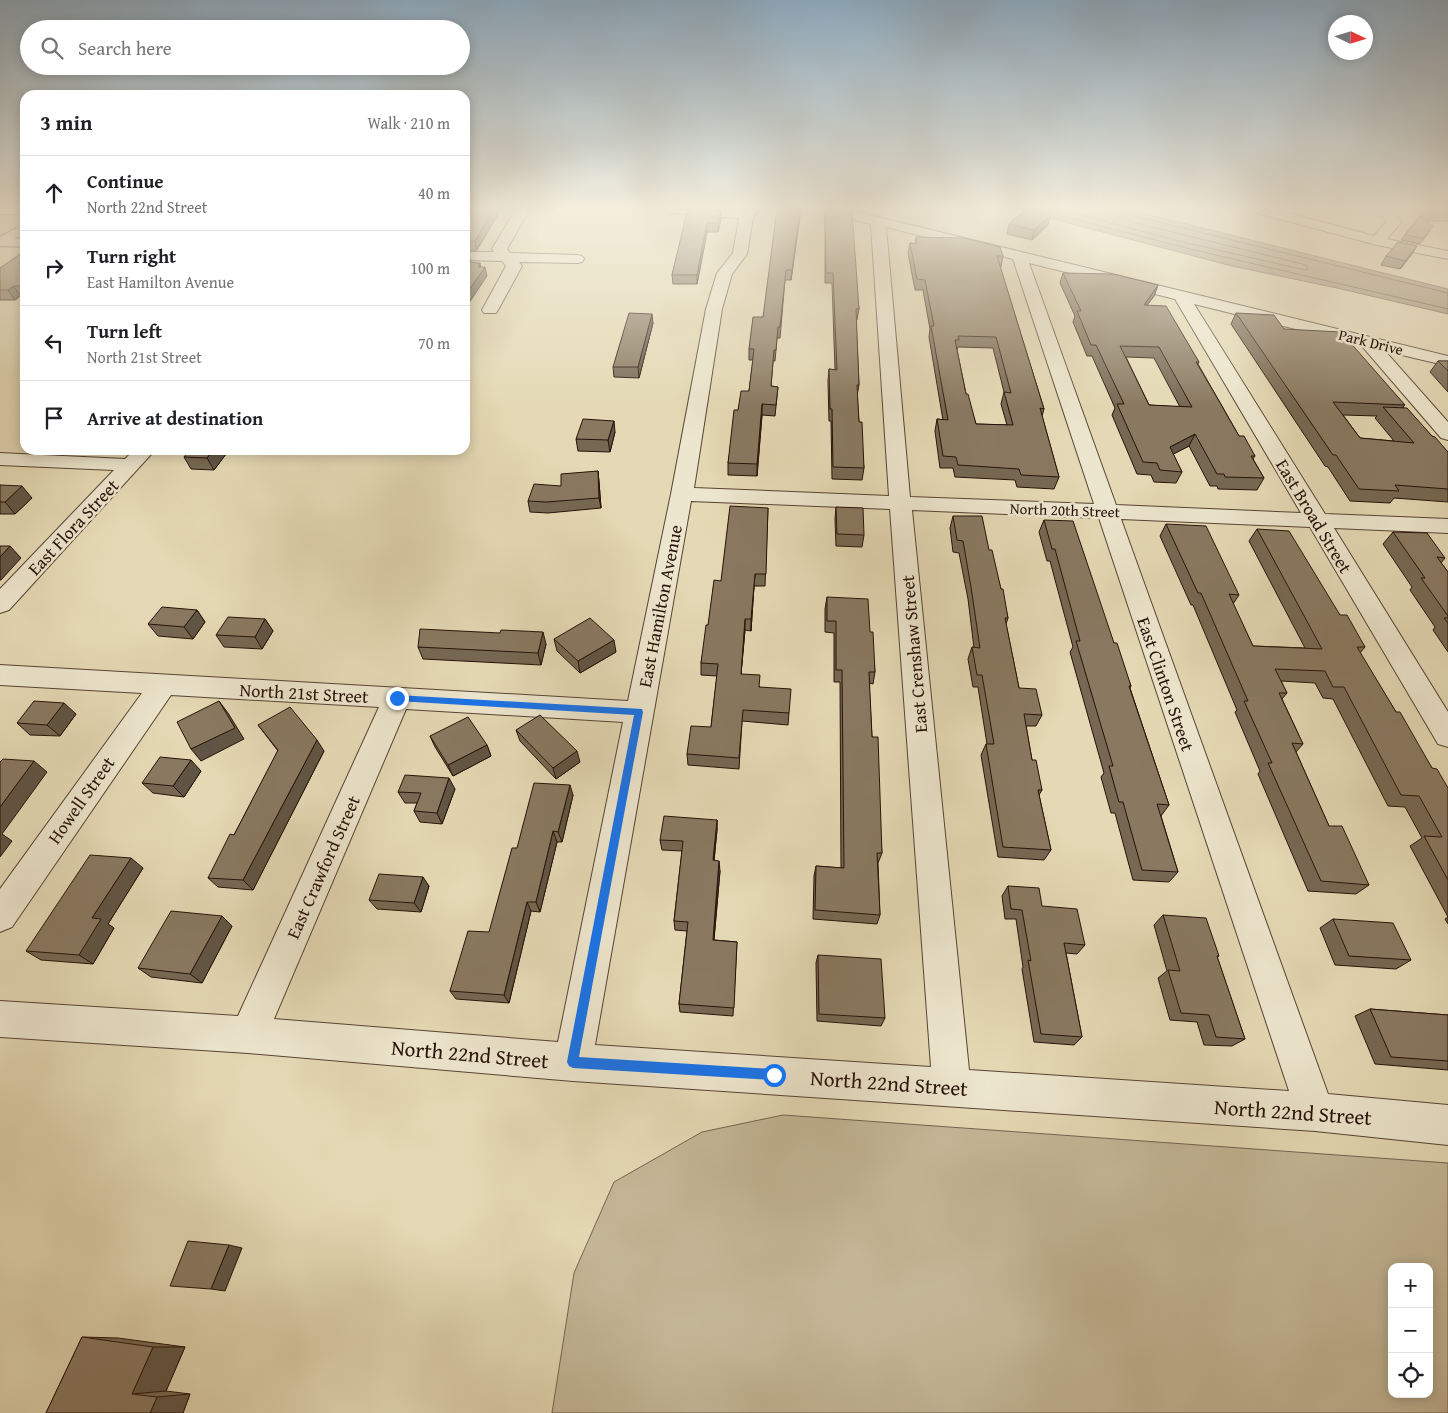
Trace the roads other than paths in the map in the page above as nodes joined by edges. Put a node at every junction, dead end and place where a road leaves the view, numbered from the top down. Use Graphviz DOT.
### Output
graph roads {
  1 [pos="509,275"];
  2 [pos="724,275"];
  3 [pos="882,275"];
  4 [pos="1025,275"];
  5 [pos="1096,275"];
  6 [pos="1181,296"];
  7 [pos="490,310"];
  8 [pos="1368,342"];
  9 [pos="1448,361"];
  10 [pos="1448,434"];
  11 [pos="138,457"];
  12 [pos="0,459"];
  13 [pos="682,494"];
  14 [pos="900,503"];
  15 [pos="1106,512"];
  16 [pos="1316,520"];
  17 [pos="1448,526"];
  18 [pos="0,604"];
  19 [pos="0,675"];
  20 [pos="163,685"];
  21 [pos="397,698"];
  22 [pos="639,712"];
  23 [pos="1448,736"];
  24 [pos="0,916"];
  25 [pos="0,1019"];
  26 [pos="248,1035"];
  27 [pos="573,1062"];
  28 [pos="952,1087"];
  29 [pos="1315,1112"];
  30 [pos="1448,1124"];
  1 -- 7 [label="street"];
  2 -- 13 [label="street, East Hamilton Avenue"];
  3 -- 14 [label="street, East Crenshaw Street"];
  4 -- 15 [label="street, East Clinton Street"];
  5 -- 6 [label="street, Park Drive"];
  6 -- 8 [label="street, Park Drive"];
  6 -- 16 [label="street, East Broad Street"];
  8 -- 9 [label="street, Park Drive"];
  8 -- 10 [label="street"];
  11 -- 12 [label="street"];
  11 -- 18 [label="street, East Flora Street"];
  13 -- 14 [label="street, North 20th Street"];
  13 -- 22 [label="street, East Hamilton Avenue"];
  14 -- 15 [label="street, North 20th Street"];
  14 -- 28 [label="street, East Crenshaw Street"];
  15 -- 16 [label="street, North 20th Street"];
  15 -- 29 [label="street, East Clinton Street"];
  16 -- 17 [label="street, North 20th Street"];
  16 -- 23 [label="street, East Broad Street"];
  19 -- 20 [label="street, North 21st Street"];
  20 -- 21 [label="street, North 21st Street"];
  20 -- 24 [label="street, Howell Street"];
  21 -- 22 [label="street, North 21st Street"];
  21 -- 26 [label="street, East Crawford Street"];
  22 -- 27 [label="street, East Hamilton Avenue"];
  25 -- 26 [label="street, North 22nd Street"];
  26 -- 27 [label="street, North 22nd Street"];
  27 -- 28 [label="street, North 22nd Street"];
  28 -- 29 [label="street, North 22nd Street"];
  29 -- 30 [label="street, North 22nd Street"];
}
